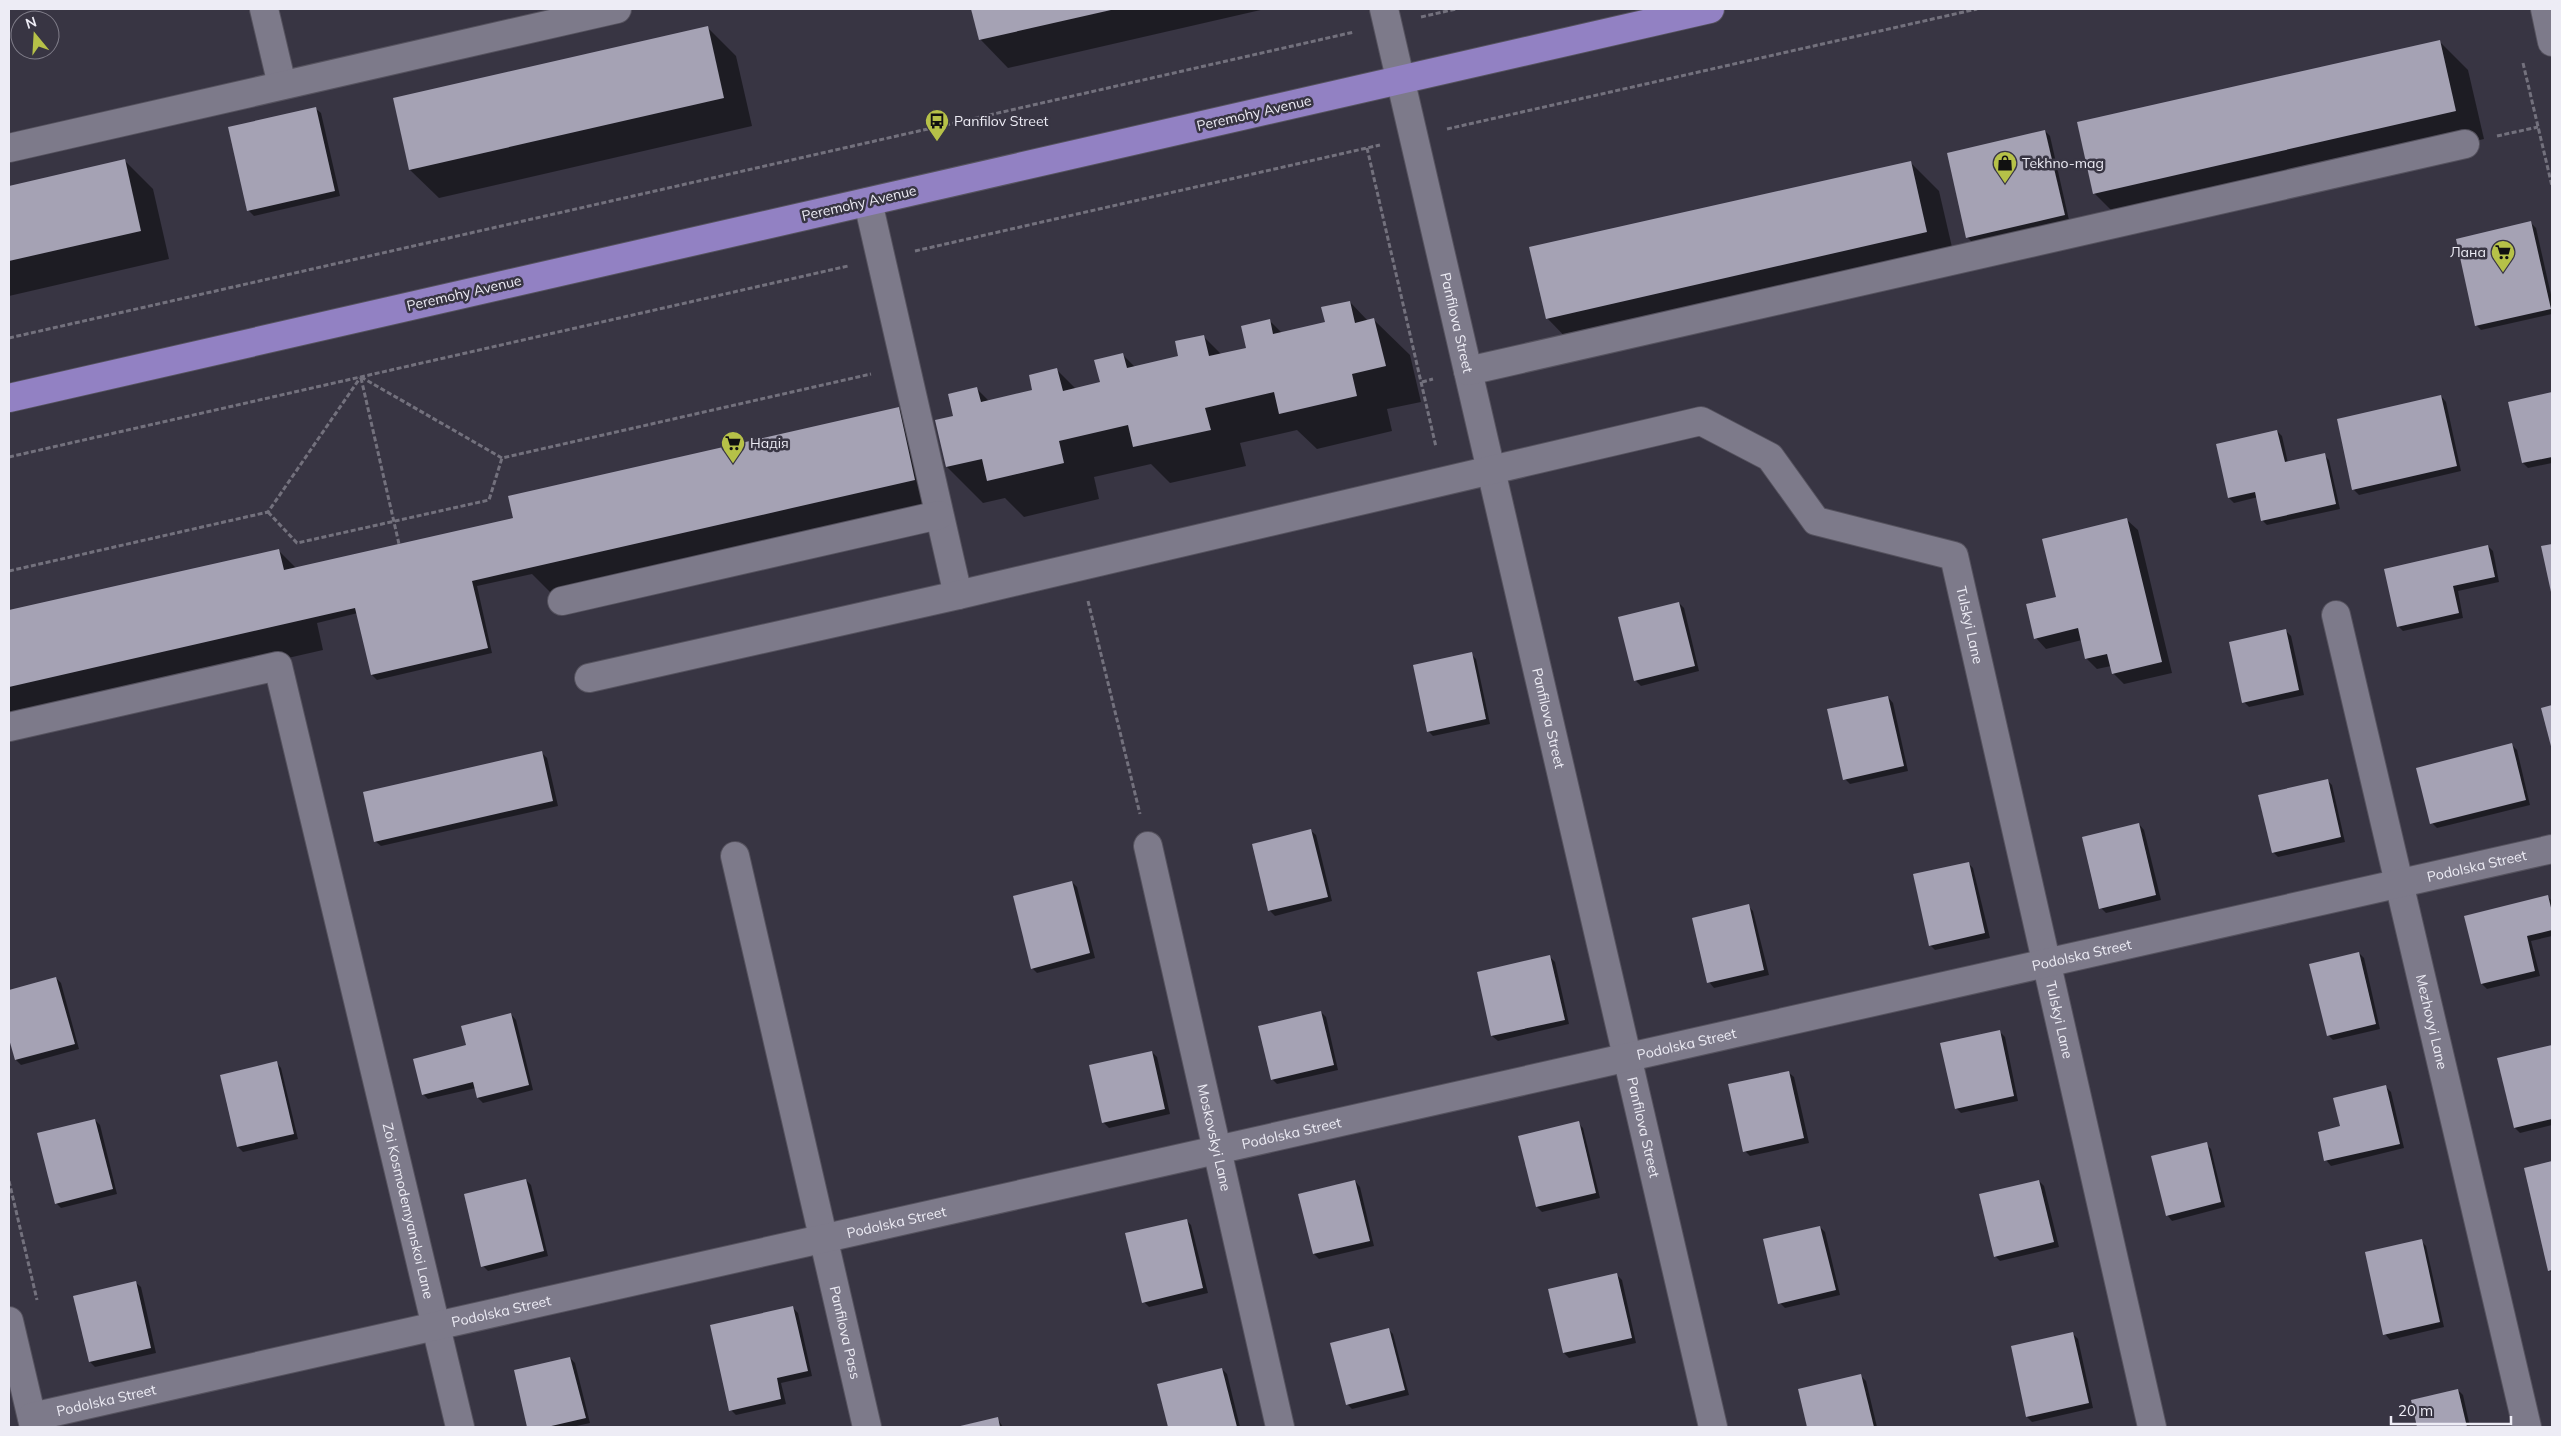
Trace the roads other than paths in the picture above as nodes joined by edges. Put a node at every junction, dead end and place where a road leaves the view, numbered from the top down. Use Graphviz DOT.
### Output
graph roads {
  1 [pos="264,9"];
  2 [pos="617,9"];
  3 [pos="1710,9"];
  4 [pos="2544,9"];
  5 [pos="1385,16"];
  6 [pos="2552,42"];
  7 [pos="1400,79"];
  8 [pos="282,85"];
  9 [pos="2464,144"];
  10 [pos="9,148"];
  11 [pos="868,202"];
  12 [pos="1468,371"];
  13 [pos="9,398"];
  14 [pos="1491,471"];
  15 [pos="939,515"];
  16 [pos="958,595"];
  17 [pos="562,601"];
  18 [pos="2336,615"];
  19 [pos="589,678"];
  20 [pos="9,728"];
  21 [pos="1148,846"];
  22 [pos="2552,849"];
  23 [pos="735,856"];
  24 [pos="2399,883"];
  25 [pos="2046,963"];
  26 [pos="1627,1057"];
  27 [pos="1217,1150"];
  28 [pos="822,1238"];
  29 [pos="9,1321"];
  30 [pos="436,1326"];
  31 [pos="33,1422"];
  32 [pos="460,1427"];
  33 [pos="867,1427"];
  34 [pos="1280,1427"];
  35 [pos="1713,1427"];
  36 [pos="2152,1427"];
  37 [pos="2527,1427"];
  1 -- 8 [label="street"];
  2 -- 8 [label="street"];
  3 -- 7 [label="main road, Peremohy Avenue"];
  4 -- 6 [label="street"];
  5 -- 7 [label="street, Panfilova Street"];
  7 -- 11 [label="main road, Peremohy Avenue"];
  7 -- 12 [label="street, Panfilova Street"];
  8 -- 10 [label="street"];
  9 -- 12 [label="street"];
  11 -- 13 [label="main road, Peremohy Avenue"];
  11 -- 15 [label="street"];
  12 -- 14 [label="street, Panfilova Street"];
  14 -- 16 [label="street"];
  14 -- 25 [label="street, Tulskyi Lane"];
  14 -- 26 [label="street, Panfilova Street"];
  15 -- 16 [label="street"];
  15 -- 17 [label="street"];
  16 -- 19 [label="street"];
  18 -- 24 [label="street, Mezhovyi Lane"];
  20 -- 30 [label="street, Zoi Kosmodemyanskoi Lane"];
  21 -- 27 [label="street, Moskovskyi Lane"];
  22 -- 24 [label="street, Podolska Street"];
  23 -- 28 [label="street, Panfilova Pass"];
  24 -- 25 [label="street, Podolska Street"];
  24 -- 37 [label="street, Mezhovyi Lane"];
  25 -- 26 [label="street, Podolska Street"];
  25 -- 36 [label="street, Tulskyi Lane"];
  26 -- 27 [label="street, Podolska Street"];
  26 -- 35 [label="street, Panfilova Street"];
  27 -- 28 [label="street, Podolska Street"];
  27 -- 34 [label="street, Moskovskyi Lane"];
  28 -- 30 [label="street, Podolska Street"];
  28 -- 33 [label="street, Panfilova Pass"];
  29 -- 31 [label="street"];
  30 -- 31 [label="street, Podolska Street"];
  30 -- 32 [label="street, Zoi Kosmodemyanskoi Lane"];
}
